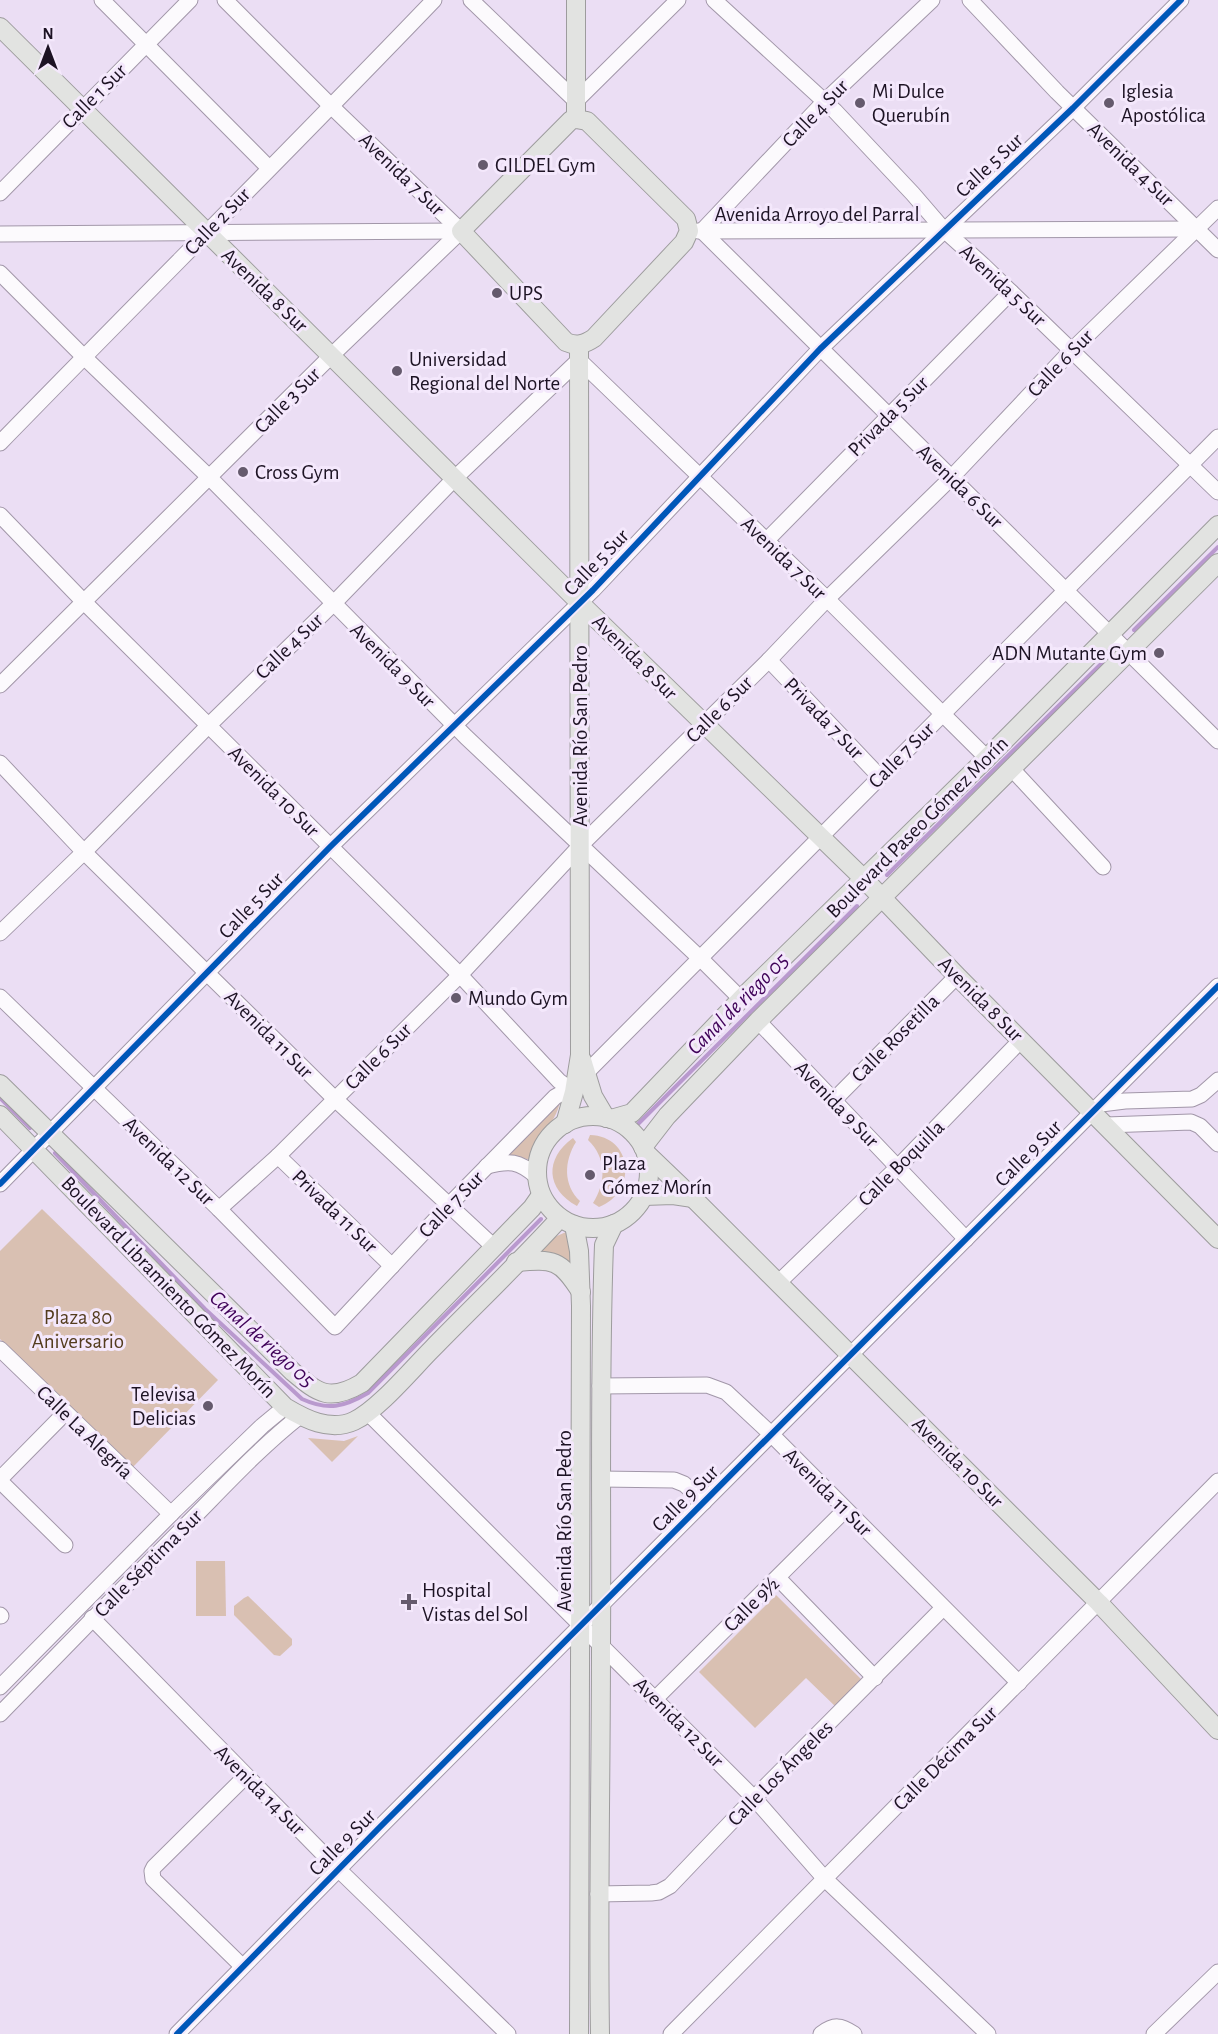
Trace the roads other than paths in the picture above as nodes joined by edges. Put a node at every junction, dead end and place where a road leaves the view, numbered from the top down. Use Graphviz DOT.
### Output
graph roads {
  1 [pos="102,0"];
  2 [pos="190,0"];
  3 [pos="225,0"];
  4 [pos="434,0"];
  5 [pos="471,0"];
  6 [pos="576,0"];
  7 [pos="678,0"];
  8 [pos="714,0"];
  9 [pos="932,0"];
  10 [pos="970,0"];
  11 [pos="1181,0"];
  12 [pos="0,27"];
  13 [pos="145,45"];
  14 [pos="825,101"];
  15 [pos="332,107"];
  16 [pos="82,108"];
  17 [pos="1073,108"];
  18 [pos="576,110"];
  19 [pos="268,168"];
  20 [pos="0,193"];
  21 [pos="1218,208"];
  22 [pos="1198,229"];
  23 [pos="944,230"];
  24 [pos="461,231"];
  25 [pos="695,231"];
  26 [pos="206,232"];
  27 [pos="0,234"];
  28 [pos="1218,250"];
  29 [pos="0,273"];
  30 [pos="1011,292"];
  31 [pos="820,350"];
  32 [pos="1071,351"];
  33 [pos="579,353"];
  34 [pos="332,355"];
  35 [pos="84,357"];
  36 [pos="888,417"];
  37 [pos="1218,437"];
  38 [pos="0,443"];
  39 [pos="1190,465"];
  40 [pos="209,477"];
  41 [pos="699,477"];
  42 [pos="455,478"];
  43 [pos="951,478"];
  44 [pos="1218,492"];
  45 [pos="0,515"];
  46 [pos="1218,525"];
  47 [pos="766,541"];
  48 [pos="1218,563"];
  49 [pos="1066,589"];
  50 [pos="827,599"];
  51 [pos="84,602"];
  52 [pos="580,603"];
  53 [pos="333,604"];
  54 [pos="1109,633"];
  55 [pos="1129,653"];
  56 [pos="769,660"];
  57 [pos="0,685"];
  58 [pos="942,714"];
  59 [pos="704,725"];
  60 [pos="208,726"];
  61 [pos="455,726"];
  62 [pos="1218,741"];
  63 [pos="987,758"];
  64 [pos="0,763"];
  65 [pos="1012,769"];
  66 [pos="880,777"];
  67 [pos="820,837"];
  68 [pos="580,846"];
  69 [pos="330,847"];
  70 [pos="84,852"];
  71 [pos="1104,867"];
  72 [pos="865,880"];
  73 [pos="882,897"];
  74 [pos="0,933"];
  75 [pos="700,958"];
  76 [pos="208,974"];
  77 [pos="460,975"];
  78 [pos="957,976"];
  79 [pos="1218,986"];
  80 [pos="0,997"];
  81 [pos="741,999"];
  82 [pos="758,1021"];
  83 [pos="1021,1040"];
  84 [pos="580,1055"];
  85 [pos="585,1074"];
  86 [pos="1218,1080"];
  87 [pos="0,1083"];
  88 [pos="94,1087"];
  89 [pos="574,1092"];
  90 [pos="335,1099"];
  91 [pos="834,1100"];
  92 [pos="1096,1108"];
  93 [pos="0,1115"];
  94 [pos="608,1118"];
  95 [pos="565,1124"];
  96 [pos="1106,1125"];
  97 [pos="50,1135"];
  98 [pos="1218,1144"];
  99 [pos="35,1149"];
  100 [pos="645,1150"];
  101 [pos="278,1156"];
  102 [pos="487,1166"];
  103 [pos="898,1167"];
  104 [pos="536,1176"];
  105 [pos="0,1184"];
  106 [pos="541,1195"];
  107 [pos="644,1196"];
  108 [pos="693,1198"];
  109 [pos="449,1205"];
  110 [pos="219,1209"];
  111 [pos="567,1222"];
  112 [pos="614,1224"];
  113 [pos="966,1239"];
  114 [pos="1218,1239"];
  115 [pos="494,1247"];
  116 [pos="516,1263"];
  117 [pos="392,1266"];
  118 [pos="778,1283"];
  119 [pos="581,1293"];
  120 [pos="335,1327"];
  121 [pos="0,1349"];
  122 [pos="850,1355"];
  123 [pos="600,1386"];
  124 [pos="293,1412"];
  125 [pos="367,1412"];
  126 [pos="65,1413"];
  127 [pos="771,1434"];
  128 [pos="600,1479"];
  129 [pos="0,1480"];
  130 [pos="1218,1481"];
  131 [pos="704,1502"];
  132 [pos="845,1510"];
  133 [pos="171,1514"];
  134 [pos="65,1545"];
  135 [pos="778,1578"];
  136 [pos="1099,1603"];
  137 [pos="601,1605"];
  138 [pos="943,1608"];
  139 [pos="92,1618"];
  140 [pos="581,1626"];
  141 [pos="601,1645"];
  142 [pos="874,1678"];
  143 [pos="1019,1683"];
  144 [pos="0,1687"];
  145 [pos="656,1698"];
  146 [pos="0,1714"];
  147 [pos="1218,1730"];
  148 [pos="246,1776"];
  149 [pos="754,1798"];
  150 [pos="338,1869"];
  151 [pos="825,1879"];
  152 [pos="598,1894"];
  153 [pos="242,1966"];
  154 [pos="1218,1972"];
  155 [pos="177,2034"];
  156 [pos="508,2034"];
  157 [pos="579,2034"];
  158 [pos="600,2034"];
  159 [pos="671,2034"];
  160 [pos="821,2034"];
  161 [pos="854,2034"];
  162 [pos="988,2034"];
  163 [pos="1154,2034"];
  1 -- 13 [label="street"];
  2 -- 13 [label="street, Calle 1 Sur"];
  3 -- 15 [label="street, Avenida 7 Sur"];
  4 -- 15 [label="street, Calle 2 Sur"];
  5 -- 18 [label="street, Avenida 6 Sur"];
  6 -- 18 [label="main road"];
  7 -- 18 [label="street"];
  8 -- 14 [label="street, Avenida 5 Sur"];
  9 -- 14 [label="street, Calle 4 Sur"];
  10 -- 17 [label="street, Avenida 4 Sur"];
  11 -- 17 [label="street, Calle 5 Sur"];
  12 -- 16 [label="main road, Avenida 8 Sur"];
  13 -- 16 [label="street, Calle 1 Sur"];
  13 -- 19 [label="street"];
  14 -- 23 [label="street, Avenida 5 Sur"];
  14 -- 25 [label="street, Calle 4 Sur"];
  15 -- 19 [label="street, Calle 2 Sur"];
  15 -- 24 [label="street, Avenida 7 Sur"];
  16 -- 20 [label="street, Calle 1 Sur"];
  16 -- 26 [label="main road, Avenida 8 Sur"];
  17 -- 22 [label="street, Avenida 4 Sur"];
  17 -- 23 [label="street, Calle 5 Sur"];
  18 -- 24 [label="main road, Calle 3 Sur"];
  18 -- 25 [label="main road, Avenida 6 Sur"];
  19 -- 26 [label="street, Calle 2 Sur"];
  21 -- 22 [label="street, Calle 6 Sur"];
  22 -- 23 [label="street, Avenida Arroyo del Parral"];
  22 -- 28 [label="street, Avenida 4 Sur"];
  22 -- 32 [label="street, Calle 6 Sur"];
  23 -- 25 [label="street, Avenida Arroyo del Parral"];
  23 -- 30 [label="street, Avenida 5 Sur"];
  23 -- 31 [label="street, Calle 5 Sur"];
  24 -- 26 [label="street"];
  24 -- 33 [label="main road, Avenida 7 Sur"];
  24 -- 34 [label="street, Calle 3 Sur"];
  25 -- 31 [label="street, Avenida 6 Sur"];
  25 -- 33 [label="main road, Calle 4 Sur"];
  26 -- 27 [label="street"];
  26 -- 34 [label="main road, Avenida 8 Sur"];
  26 -- 35 [label="street, Calle 2 Sur"];
  29 -- 35 [label="street, Avenida 9 Sur"];
  30 -- 32 [label="street, Avenida 5 Sur"];
  30 -- 36 [label="street, Privada 5 Sur"];
  31 -- 36 [label="street, Avenida 6 Sur"];
  31 -- 41 [label="street, Calle 5 Sur"];
  32 -- 39 [label="street, Avenida 5 Sur"];
  32 -- 43 [label="street, Calle 6 Sur"];
  33 -- 41 [label="street, Avenida 7 Sur"];
  33 -- 42 [label="street, Calle 4 Sur"];
  33 -- 52 [label="main road, Avenida Río San Pedro"];
  34 -- 40 [label="street, Calle 3 Sur"];
  34 -- 42 [label="main road, Avenida 8 Sur"];
  35 -- 38 [label="street, Calle 2 Sur"];
  35 -- 40 [label="street, Avenida 9 Sur"];
  36 -- 43 [label="street, Avenida 6 Sur"];
  36 -- 47 [label="street, Privada 5 Sur"];
  37 -- 39 [label="street, Calle 7 Sur"];
  39 -- 44 [label="street, Avenida 5 Sur"];
  39 -- 49 [label="street, Calle 7 Sur"];
  40 -- 51 [label="street, Calle 3 Sur"];
  40 -- 53 [label="street, Avenida 9 Sur"];
  41 -- 47 [label="street, Avenida 7 Sur"];
  41 -- 52 [label="street, Calle 5 Sur"];
  42 -- 52 [label="main road, Avenida 8 Sur"];
  42 -- 53 [label="street, Calle 4 Sur"];
  43 -- 49 [label="street, Avenida 6 Sur"];
  43 -- 50 [label="street, Calle 6 Sur"];
  45 -- 51 [label="street, Avenida 10 Sur"];
  46 -- 54 [label="main road, Boulevard Paseo Gómez Morín"];
  47 -- 50 [label="street, Avenida 7 Sur"];
  48 -- 55 [label="main road, Boulevard Paseo Gómez Morín"];
  49 -- 54 [label="street, Avenida 6 Sur"];
  49 -- 58 [label="street, Calle 7 Sur"];
  50 -- 56 [label="street, Calle 6 Sur"];
  50 -- 58 [label="street, Avenida 7 Sur"];
  51 -- 57 [label="street, Calle 3 Sur"];
  51 -- 60 [label="street, Avenida 10 Sur"];
  52 -- 59 [label="main road, Avenida 8 Sur"];
  52 -- 61 [label="street, Calle 5 Sur"];
  52 -- 68 [label="main road, Avenida Río San Pedro"];
  53 -- 60 [label="street, Calle 4 Sur"];
  53 -- 61 [label="street, Avenida 9 Sur"];
  54 -- 55 [label="street, Avenida 6 Sur"];
  54 -- 63 [label="main road, Boulevard Paseo Gómez Morín"];
  55 -- 62 [label="street, Avenida 6 Sur"];
  55 -- 65 [label="main road, Boulevard Paseo Gómez Morín"];
  56 -- 59 [label="street, Calle 6 Sur"];
  56 -- 66 [label="street, Privada 7 Sur"];
  58 -- 63 [label="street, Avenida 7 Sur"];
  58 -- 66 [label="street, Calle 7 Sur"];
  59 -- 67 [label="main road, Avenida 8 Sur"];
  59 -- 68 [label="street, Calle 6 Sur"];
  60 -- 69 [label="street, Avenida 10 Sur"];
  60 -- 70 [label="street, Calle 4 Sur"];
  61 -- 68 [label="street, Avenida 9 Sur"];
  61 -- 69 [label="street, Calle 5 Sur"];
  63 -- 72 [label="main road, Boulevard Paseo Gómez Morín"];
  64 -- 70 [label="street, Avenida 11 Sur"];
  65 -- 71 [label="street"];
  65 -- 73 [label="main road, Boulevard Paseo Gómez Morín"];
  66 -- 67 [label="street, Calle 7 Sur"];
  67 -- 72 [label="main road, Avenida 8 Sur"];
  67 -- 75 [label="street, Calle 7 Sur"];
  68 -- 75 [label="street, Avenida 9 Sur"];
  68 -- 77 [label="street, Calle 6 Sur"];
  68 -- 84 [label="main road, Avenida Río San Pedro"];
  69 -- 76 [label="street, Calle 5 Sur"];
  69 -- 77 [label="street, Avenida 10 Sur"];
  70 -- 74 [label="street, Calle 4 Sur"];
  70 -- 76 [label="street, Avenida 11 Sur"];
  72 -- 73 [label="main road, Avenida 8 Sur"];
  72 -- 81 [label="main road, Boulevard Paseo Gómez Morín"];
  73 -- 78 [label="main road, Avenida 8 Sur"];
  73 -- 82 [label="main road, Boulevard Paseo Gómez Morín"];
  75 -- 81 [label="street, Avenida 9 Sur"];
  75 -- 85 [label="street, Calle 7 Sur"];
  76 -- 88 [label="street, Calle 5 Sur"];
  76 -- 90 [label="street, Avenida 11 Sur"];
  77 -- 89 [label="street, Avenida 10 Sur"];
  77 -- 90 [label="street, Calle 6 Sur"];
  78 -- 83 [label="main road, Avenida 8 Sur"];
  78 -- 91 [label="street, Calle Rosetilla"];
  79 -- 92 [label="street, Calle 9 Sur"];
  80 -- 88 [label="street, Avenida 12 Sur"];
  81 -- 94 [label="main road, Boulevard Paseo Gómez Morín"];
  82 -- 91 [label="street, Avenida 9 Sur"];
  82 -- 100 [label="main road, Boulevard Paseo Gómez Morín"];
  83 -- 92 [label="main road, Avenida 8 Sur"];
  83 -- 103 [label="street, Calle Boquilla"];
  84 -- 85 [label="main road, Avenida Río San Pedro"];
  84 -- 89 [label="main road, Avenida Río San Pedro"];
  85 -- 94 [label="main road, Avenida Río San Pedro"];
  86 -- 92 [label="street"];
  87 -- 97 [label="main road, Boulevard Libramiento Gómez Morín"];
  88 -- 97 [label="street, Calle 5 Sur"];
  88 -- 110 [label="street, Avenida 12 Sur"];
  89 -- 95 [label="main road, Avenida Río San Pedro"];
  89 -- 102 [label="street, Calle 7 Sur"];
  90 -- 101 [label="street, Calle 6 Sur"];
  90 -- 109 [label="street, Avenida 11 Sur"];
  91 -- 103 [label="street, Avenida 9 Sur"];
  92 -- 96 [label="main road, Avenida 8 Sur"];
  92 -- 113 [label="street, Calle 9 Sur"];
  93 -- 99 [label="main road, Boulevard Libramiento Gómez Morín"];
  94 -- 95 [label="main road, Avenida Río San Pedro"];
  94 -- 100 [label="main road, Avenida Río San Pedro"];
  95 -- 104 [label="main road, Avenida Río San Pedro"];
  96 -- 98 [label="street"];
  96 -- 114 [label="main road, Avenida 8 Sur"];
  97 -- 99 [label="street, Calle 5 Sur"];
  97 -- 115 [label="main road, Boulevard Libramiento Gómez Morín"];
  99 -- 105 [label="street, Calle 5 Sur"];
  99 -- 124 [label="main road, Boulevard Libramiento Gómez Morín"];
  100 -- 107 [label="main road"];
  100 -- 108 [label="main road, Avenida Río San Pedro"];
  101 -- 110 [label="street, Calle 6 Sur"];
  101 -- 117 [label="street, Privada 11 Sur"];
  102 -- 104 [label="street"];
  102 -- 109 [label="street, Calle 7 Sur"];
  103 -- 113 [label="street, Avenida 9 Sur"];
  103 -- 118 [label="street, Calle Boquilla"];
  104 -- 106 [label="main road, Avenida Río San Pedro"];
  106 -- 111 [label="main road, Avenida Río San Pedro"];
  106 -- 115 [label="main road, Boulevard Libramiento Gómez Morín"];
  107 -- 108 [label="main road"];
  107 -- 112 [label="main road"];
  108 -- 118 [label="main road, Avenida 10 Sur"];
  109 -- 115 [label="street, Avenida 11 Sur"];
  109 -- 117 [label="street, Calle 7 Sur"];
  110 -- 120 [label="street, Avenida 12 Sur"];
  111 -- 112 [label="main road"];
  111 -- 116 [label="main road"];
  111 -- 119 [label="main road, Avenida Río San Pedro"];
  112 -- 123 [label="main road, Avenida Río San Pedro"];
  113 -- 122 [label="street, Calle 9 Sur"];
  116 -- 119 [label="main road"];
  116 -- 125 [label="main road"];
  117 -- 120 [label="street, Calle 7 Sur"];
  118 -- 122 [label="main road, Avenida 10 Sur"];
  119 -- 140 [label="main road, Avenida Río San Pedro"];
  121 -- 126 [label="street, Calle La Alegría"];
  122 -- 127 [label="street, Calle 9 Sur"];
  122 -- 136 [label="main road, Avenida 10 Sur"];
  123 -- 127 [label="street, Avenida 11 Sur"];
  123 -- 128 [label="main road, Avenida Río San Pedro"];
  124 -- 125 [label="main road"];
  124 -- 133 [label="street, Calle Séptima Sur"];
  124 -- 139 [label="street, Calle Séptima Sur"];
  125 -- 140 [label="street, Avenida 12 Sur"];
  126 -- 129 [label="street"];
  126 -- 133 [label="street, Calle La Alegría"];
  127 -- 131 [label="street, Calle 9 Sur"];
  127 -- 132 [label="street, Avenida 11 Sur"];
  128 -- 131 [label="street"];
  128 -- 137 [label="main road, Avenida Río San Pedro"];
  129 -- 134 [label="street"];
  130 -- 136 [label="street, Calle Décima Sur"];
  131 -- 137 [label="street, Calle 9 Sur"];
  132 -- 135 [label="street, Calle 9½"];
  132 -- 138 [label="street, Avenida 11 Sur"];
  133 -- 144 [label="street, Calle Séptima Sur"];
  135 -- 142 [label="street"];
  135 -- 145 [label="street, Calle 9½"];
  136 -- 143 [label="street, Calle Décima Sur"];
  136 -- 147 [label="main road, Avenida 10 Sur"];
  137 -- 140 [label="street, Calle 9 Sur"];
  137 -- 141 [label="main road, Avenida Río San Pedro"];
  138 -- 142 [label="street, Calle Los Ángeles"];
  138 -- 143 [label="street, Avenida 11 Sur"];
  139 -- 146 [label="street, Calle Séptima Sur"];
  139 -- 148 [label="street, Avenida 14 Sur"];
  140 -- 141 [label="street, Avenida 12 Sur"];
  140 -- 150 [label="street, Calle 9 Sur"];
  140 -- 157 [label="main road, Avenida Río San Pedro"];
  141 -- 145 [label="street, Avenida 12 Sur"];
  141 -- 152 [label="main road, Avenida Río San Pedro"];
  142 -- 149 [label="street, Calle Los Ángeles"];
  143 -- 151 [label="street, Calle Décima Sur"];
  145 -- 149 [label="street, Avenida 12 Sur"];
  148 -- 150 [label="street, Avenida 14 Sur"];
  148 -- 153 [label="street"];
  149 -- 151 [label="street, Avenida 12 Sur"];
  149 -- 152 [label="street, Calle Los Ángeles"];
  150 -- 153 [label="street, Calle 9 Sur"];
  150 -- 156 [label="street, Avenida 14 Sur"];
  151 -- 159 [label="street, Calle Décima Sur"];
  151 -- 162 [label="street, Avenida 12 Sur"];
  152 -- 158 [label="main road, Avenida Río San Pedro"];
  153 -- 155 [label="street, Calle 9 Sur"];
  154 -- 163 [label="street"];
  160 -- 161 [label="street"];
}
